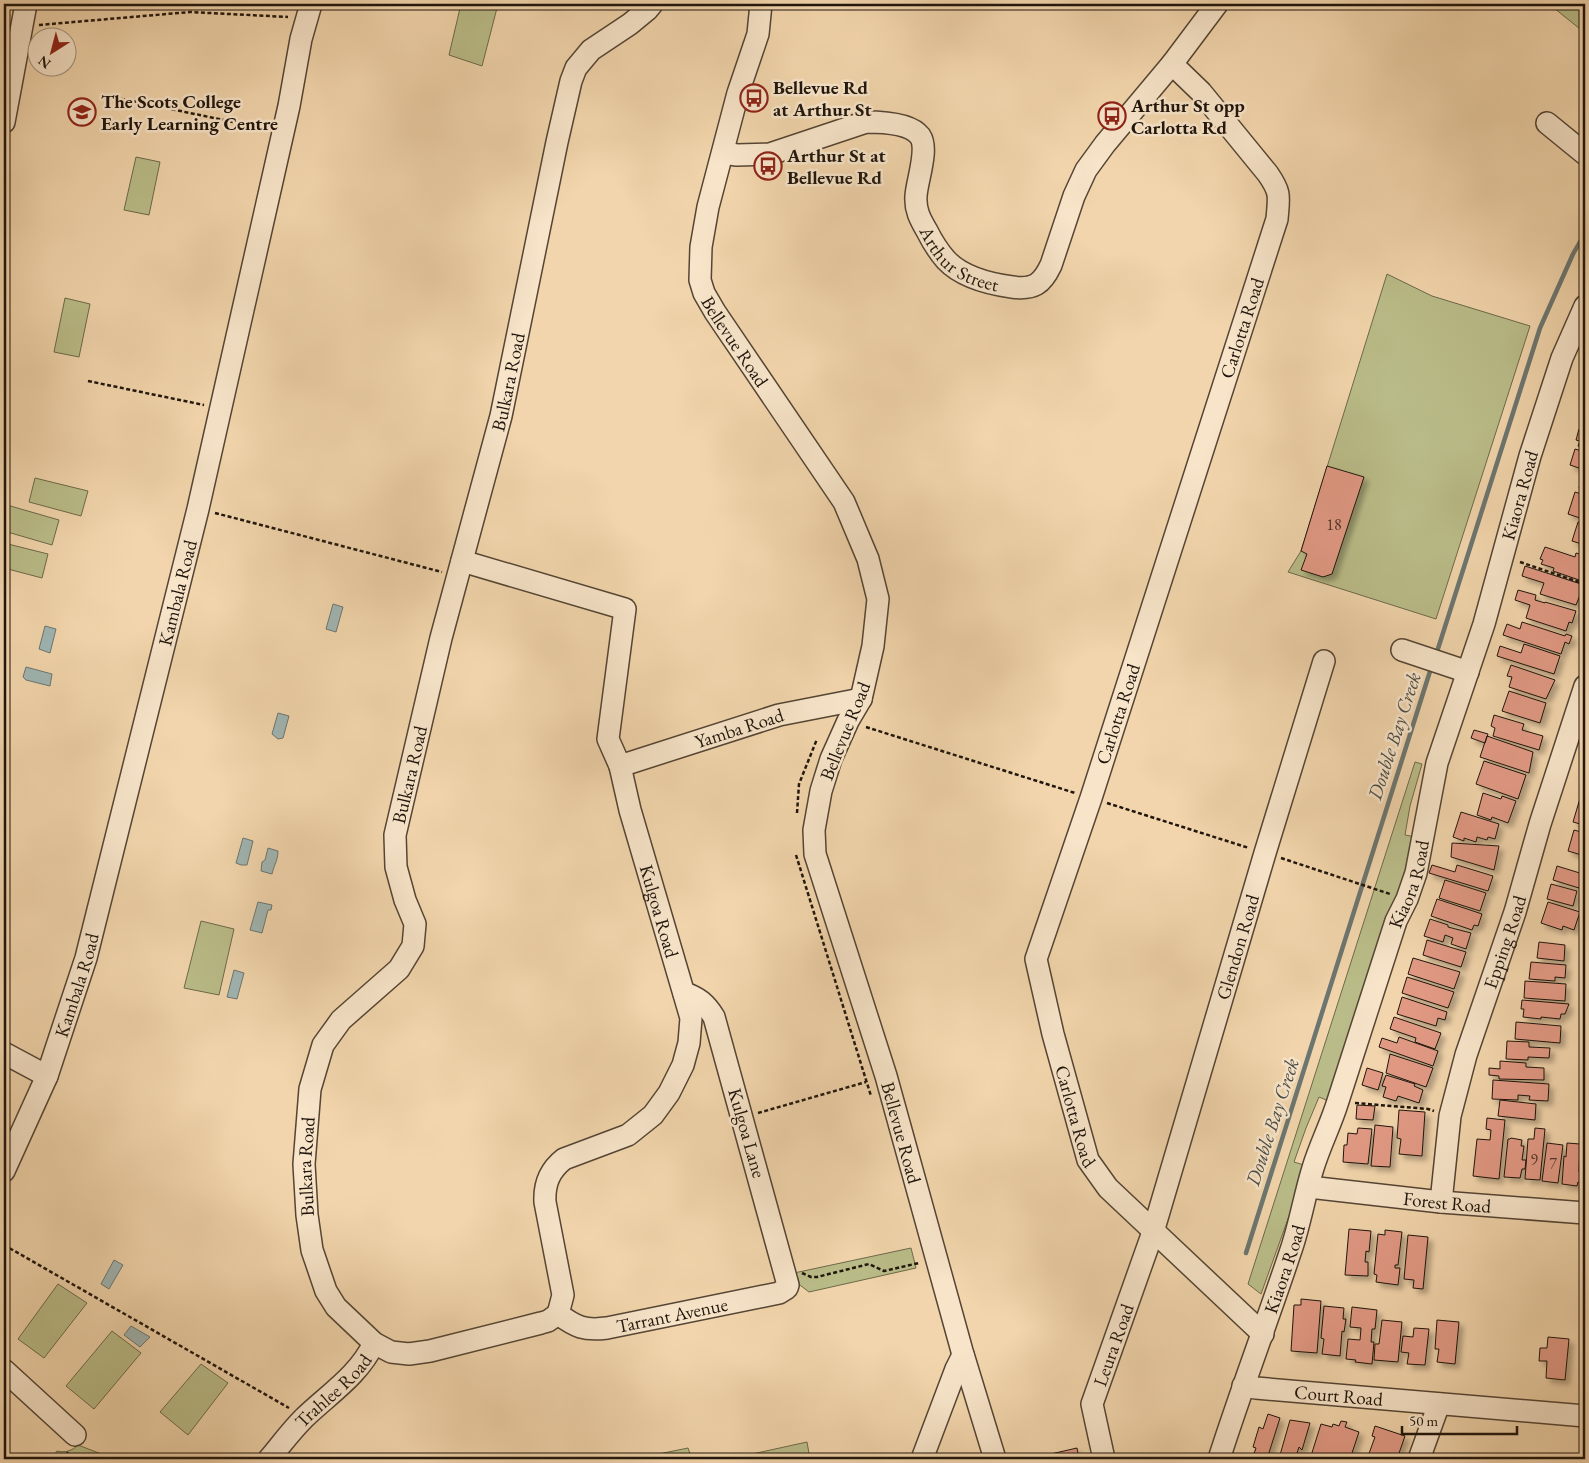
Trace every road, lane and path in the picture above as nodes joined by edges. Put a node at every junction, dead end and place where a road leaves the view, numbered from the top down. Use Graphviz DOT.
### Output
graph roads {
  1 [pos="26,4"];
  2 [pos="311,4"];
  3 [pos="652,4"];
  4 [pos="762,4"];
  5 [pos="1217,4"];
  6 [pos="267,16"];
  7 [pos="23,26"];
  8 [pos="1172,64"];
  9 [pos="108,96"];
  10 [pos="4,122"];
  11 [pos="1548,122"];
  12 [pos="283,132"];
  13 [pos="723,153"];
  14 [pos="1585,154"];
  15 [pos="1585,306"];
  16 [pos="88,381"];
  17 [pos="221,408"];
  18 [pos="216,513"];
  19 [pos="1503,557"];
  20 [pos="462,561"];
  21 [pos="435,570"];
  22 [pos="1585,584"];
  23 [pos="1412,653"];
  24 [pos="1324,661"];
  25 [pos="1459,669"];
  26 [pos="1585,686"];
  27 [pos="861,699"];
  28 [pos="848,721"];
  29 [pos="620,766"];
  30 [pos="1062,789"];
  31 [pos="1118,807"];
  32 [pos="1265,853"];
  33 [pos="1390,894"];
  34 [pos="684,993"];
  35 [pos="4,1053"];
  36 [pos="47,1076"];
  37 [pos="866,1082"];
  38 [pos="1338,1101"];
  39 [pos="1450,1116"];
  40 [pos="743,1118"];
  41 [pos="4,1171"];
  42 [pos="1308,1187"];
  43 [pos="1441,1202"];
  44 [pos="1585,1213"];
  45 [pos="1153,1232"];
  46 [pos="4,1245"];
  47 [pos="919,1263"];
  48 [pos="802,1273"];
  49 [pos="787,1288"];
  50 [pos="558,1314"];
  51 [pos="1263,1334"];
  52 [pos="374,1343"];
  53 [pos="963,1355"];
  54 [pos="4,1370"];
  55 [pos="1243,1386"];
  56 [pos="1439,1404"];
  57 [pos="1585,1416"];
  58 [pos="303,1419"];
  59 [pos="75,1435"];
  60 [pos="269,1459"];
  61 [pos="922,1459"];
  62 [pos="995,1459"];
  63 [pos="1104,1459"];
  64 [pos="1219,1459"];
  65 [pos="1419,1459"];
  1 -- 7 [label="street"];
  2 -- 12 [label="street, Kambala Road"];
  3 -- 20 [label="street, Bulkara Road"];
  4 -- 13 [label="street, Bellevue Road"];
  5 -- 8 [label="street"];
  6 -- 7 [label="path"];
  7 -- 10 [label="street"];
  8 -- 13 [label="street, Arthur Street"];
  8 -- 45 [label="street, Carlotta Road"];
  9 -- 12 [label="path"];
  11 -- 14 [label="street"];
  12 -- 17 [label="street, Kambala Road"];
  13 -- 27 [label="street, Bellevue Road"];
  15 -- 19 [label="street, Kiaora Road"];
  16 -- 17 [label="path"];
  17 -- 36 [label="street, Kambala Road"];
  18 -- 21 [label="path"];
  19 -- 22 [label="path"];
  19 -- 25 [label="street, Kiaora Road"];
  20 -- 29 [label="street, Kulgoa Road"];
  20 -- 52 [label="street, Bulkara Road"];
  23 -- 25 [label="street"];
  24 -- 32 [label="street, Glendon Road"];
  25 -- 38 [label="street, Kiaora Road"];
  26 -- 39 [label="street, Epping Road"];
  27 -- 28 [label="street, Bellevue Road"];
  27 -- 29 [label="street, Yamba Road"];
  28 -- 30 [label="path"];
  28 -- 53 [label="street, Bellevue Road"];
  29 -- 34 [label="street, Kulgoa Road"];
  31 -- 32 [label="path"];
  32 -- 33 [label="path"];
  32 -- 45 [label="street, Glendon Road"];
  34 -- 40 [label="street, Kulgoa Lane"];
  34 -- 50 [label="street, Kulgoa Road"];
  35 -- 36 [label="street"];
  36 -- 41 [label="street, Kambala Road"];
  37 -- 40 [label="path"];
  38 -- 39 [label="path"];
  38 -- 42 [label="street, Kiaora Road"];
  39 -- 43 [label="street, Epping Road"];
  40 -- 49 [label="street, Kulgoa Lane"];
  42 -- 43 [label="street, Forest Road"];
  42 -- 51 [label="street, Kiaora Road"];
  43 -- 44 [label="street, Forest Road"];
  45 -- 51 [label="street, Carlotta Road"];
  45 -- 63 [label="street, Leura Road"];
  46 -- 58 [label="path"];
  47 -- 48 [label="path"];
  49 -- 50 [label="street, Tarrant Avenue"];
  50 -- 52 [label="street, Bulkara Road"];
  51 -- 55 [label="street, Kiaora Road"];
  52 -- 58 [label="street, Trahlee Road"];
  53 -- 61 [label="street"];
  53 -- 62 [label="street, Bellevue Road"];
  54 -- 59 [label="street"];
  55 -- 56 [label="street, Court Road"];
  55 -- 64 [label="street, Kiaora Road"];
  56 -- 57 [label="street, Court Road"];
  56 -- 65 [label="street"];
  58 -- 60 [label="street, Trahlee Road"];
}
